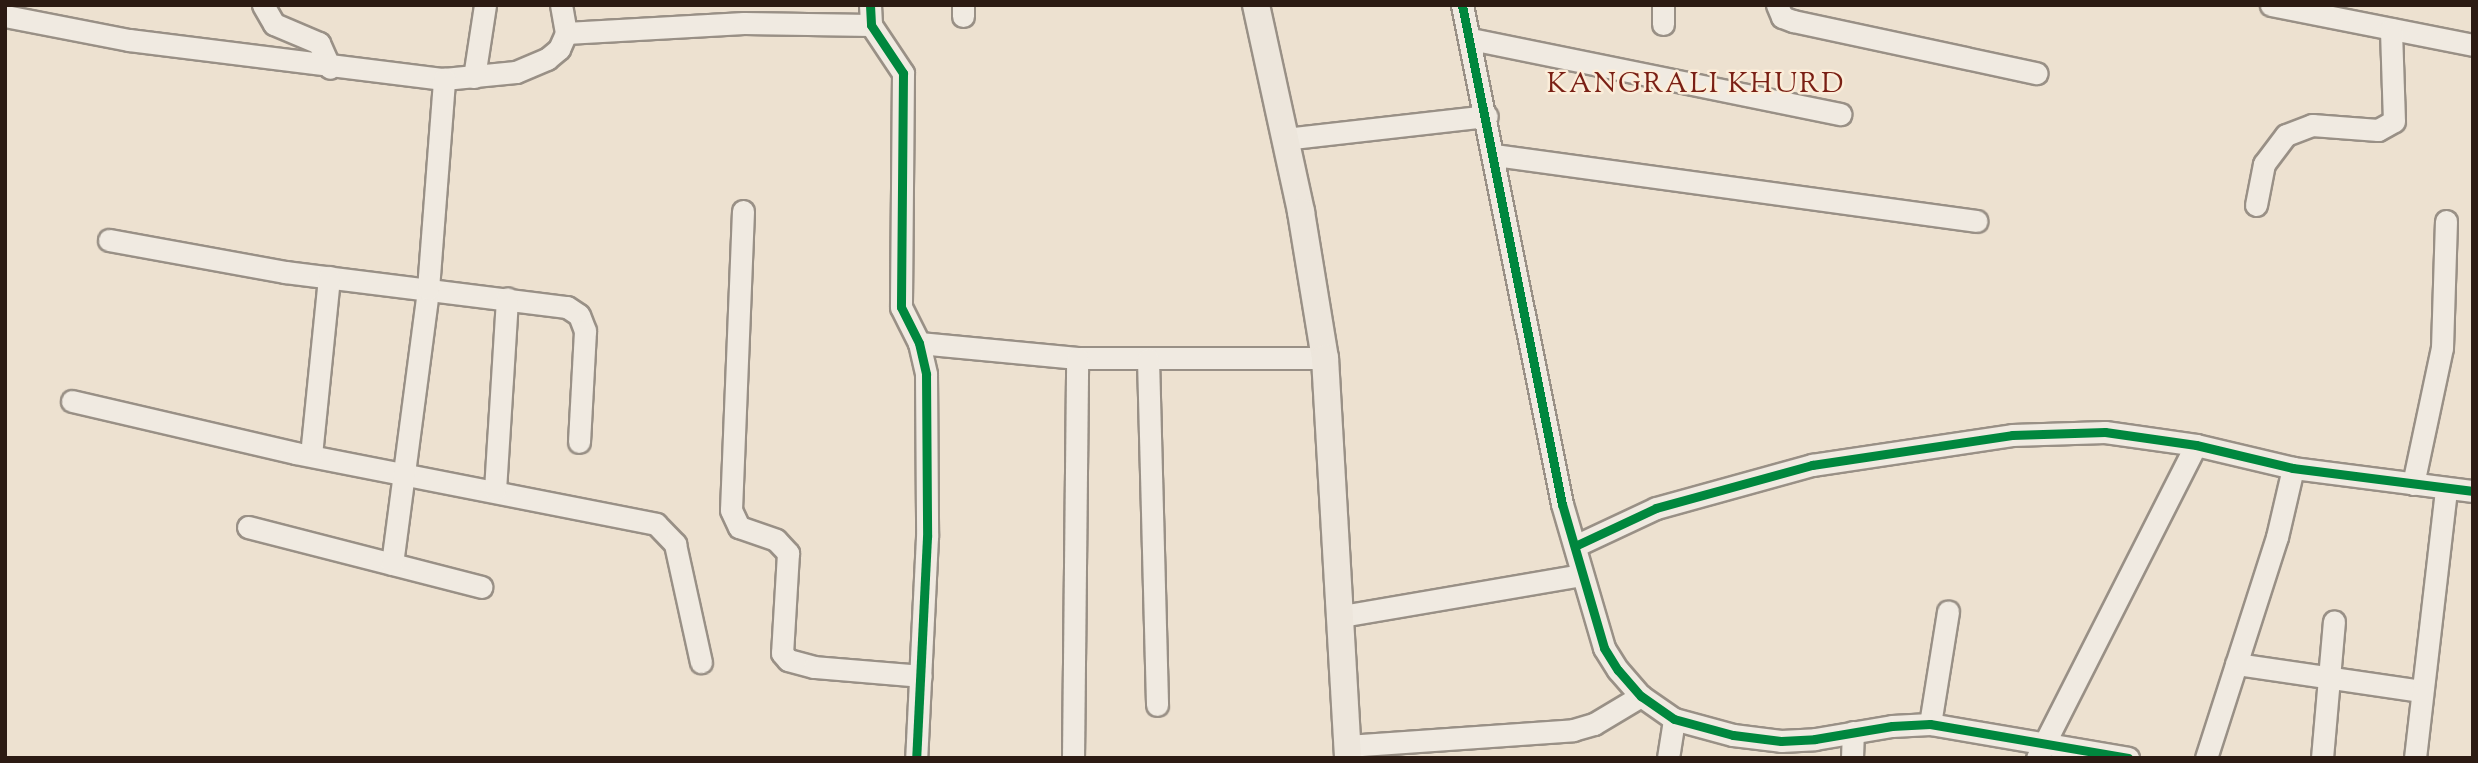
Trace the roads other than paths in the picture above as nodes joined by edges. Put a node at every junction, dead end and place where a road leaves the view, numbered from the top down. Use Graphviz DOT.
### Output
graph roads {
  1 [pos="263,5"];
  2 [pos="485,5"];
  3 [pos="561,5"];
  4 [pos="1256,5"];
  5 [pos="1462,5"];
  6 [pos="1777,5"];
  7 [pos="2271,5"];
  8 [pos="870,15"];
  9 [pos="5,16"];
  10 [pos="2391,29"];
  11 [pos="566,33"];
  12 [pos="1471,39"];
  13 [pos="2473,45"];
  14 [pos="330,68"];
  15 [pos="2036,73"];
  16 [pos="474,77"];
  17 [pos="444,79"];
  18 [pos="1840,114"];
  19 [pos="1487,116"];
  20 [pos="1285,139"];
  21 [pos="1495,155"];
  22 [pos="2256,205"];
  23 [pos="743,211"];
  24 [pos="1977,221"];
  25 [pos="2446,221"];
  26 [pos="109,240"];
  27 [pos="329,277"];
  28 [pos="428,289"];
  29 [pos="508,298"];
  30 [pos="919,343"];
  31 [pos="1077,358"];
  32 [pos="1325,358"];
  33 [pos="1148,359"];
  34 [pos="72,401"];
  35 [pos="579,442"];
  36 [pos="2196,444"];
  37 [pos="311,456"];
  38 [pos="2293,468"];
  39 [pos="404,472"];
  40 [pos="2413,484"];
  41 [pos="2446,489"];
  42 [pos="495,490"];
  43 [pos="2473,491"];
  44 [pos="248,527"];
  45 [pos="1575,546"];
  46 [pos="392,564"];
  47 [pos="1581,575"];
  48 [pos="481,587"];
  49 [pos="1948,611"];
  50 [pos="1342,616"];
  51 [pos="2334,622"];
  52 [pos="701,662"];
  53 [pos="2236,664"];
  54 [pos="921,676"];
  55 [pos="2331,677"];
  56 [pos="2421,691"];
  57 [pos="1641,696"];
  58 [pos="1157,705"];
  59 [pos="1674,719"];
  60 [pos="1930,724"];
  61 [pos="1853,732"];
  62 [pos="2040,749"];
  63 [pos="1347,752"];
  64 [pos="916,758"];
  65 [pos="1073,758"];
  66 [pos="1668,758"];
  67 [pos="1852,758"];
  68 [pos="2128,758"];
  69 [pos="2206,758"];
  70 [pos="2322,758"];
  71 [pos="2415,758"];
  1 -- 14 [label="street"];
  2 -- 16 [label="street"];
  3 -- 11 [label="street"];
  4 -- 20 [label="main road"];
  5 -- 12 [label="street"];
  6 -- 15 [label="street"];
  7 -- 10 [label="street"];
  8 -- 11 [label="street"];
  8 -- 30 [label="street"];
  9 -- 14 [label="street"];
  10 -- 13 [label="street"];
  10 -- 22 [label="street"];
  11 -- 16 [label="street"];
  12 -- 18 [label="street"];
  12 -- 19 [label="street"];
  14 -- 17 [label="street"];
  16 -- 17 [label="street"];
  17 -- 28 [label="street"];
  19 -- 20 [label="street"];
  19 -- 21 [label="street"];
  20 -- 32 [label="main road"];
  21 -- 24 [label="street"];
  21 -- 45 [label="street"];
  23 -- 54 [label="street"];
  25 -- 40 [label="street"];
  26 -- 27 [label="street"];
  27 -- 28 [label="street"];
  27 -- 37 [label="street"];
  28 -- 29 [label="street"];
  28 -- 39 [label="street"];
  29 -- 35 [label="street"];
  29 -- 42 [label="street"];
  30 -- 31 [label="street"];
  30 -- 54 [label="street"];
  31 -- 33 [label="street"];
  31 -- 65 [label="street"];
  32 -- 33 [label="street"];
  32 -- 50 [label="main road"];
  33 -- 58 [label="street"];
  34 -- 37 [label="street"];
  36 -- 38 [label="street"];
  36 -- 45 [label="street"];
  36 -- 62 [label="street"];
  37 -- 39 [label="street"];
  38 -- 40 [label="street"];
  38 -- 53 [label="street"];
  39 -- 42 [label="street"];
  39 -- 46 [label="street"];
  40 -- 41 [label="street"];
  41 -- 43 [label="street"];
  41 -- 56 [label="street"];
  42 -- 52 [label="street"];
  44 -- 46 [label="street"];
  45 -- 47 [label="street"];
  46 -- 48 [label="street"];
  47 -- 50 [label="street"];
  47 -- 57 [label="street"];
  49 -- 60 [label="street"];
  50 -- 63 [label="main road"];
  51 -- 55 [label="street"];
  53 -- 55 [label="street"];
  53 -- 69 [label="street"];
  54 -- 64 [label="street"];
  55 -- 56 [label="street"];
  55 -- 70 [label="street"];
  56 -- 71 [label="street"];
  57 -- 59 [label="street"];
  57 -- 63 [label="street"];
  59 -- 61 [label="street"];
  59 -- 66 [label="street"];
  60 -- 61 [label="street"];
  60 -- 62 [label="street"];
  61 -- 67 [label="street"];
  62 -- 68 [label="street"];
}
